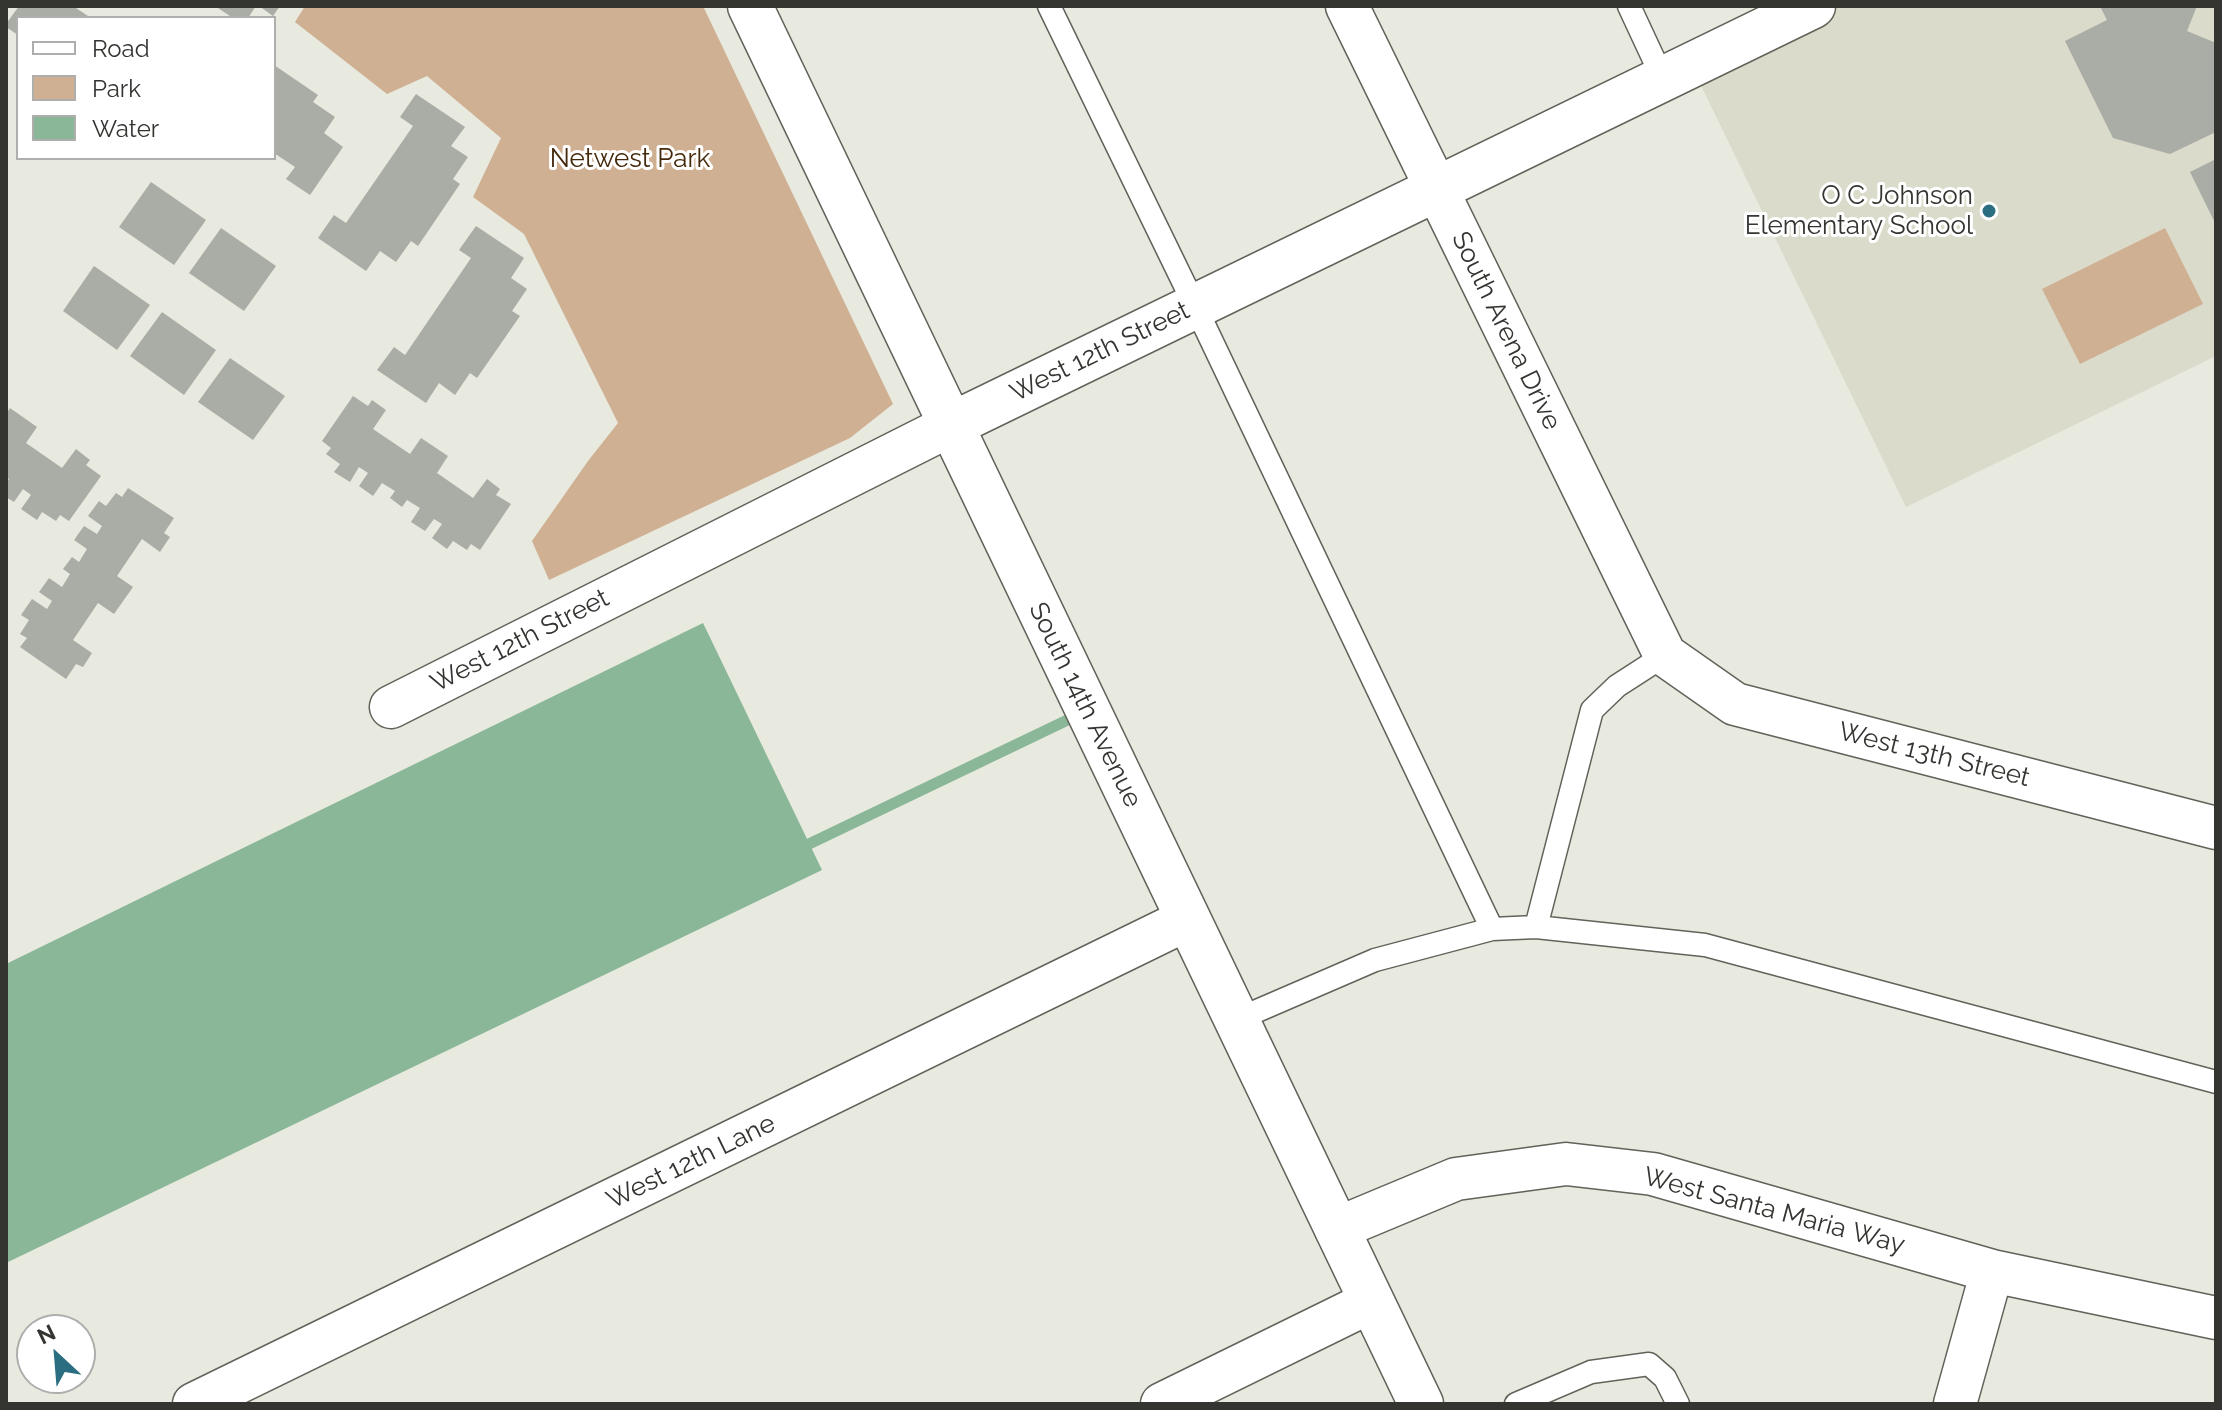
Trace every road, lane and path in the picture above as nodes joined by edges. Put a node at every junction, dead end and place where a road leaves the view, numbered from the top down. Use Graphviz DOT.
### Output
graph roads {
  1 [pos="750,6"];
  2 [pos="1049,6"];
  3 [pos="1347,6"];
  4 [pos="1629,6"];
  5 [pos="1813,6"];
  6 [pos="1663,79"];
  7 [pos="1436,189"];
  8 [pos="1195,306"];
  9 [pos="951,425"];
  10 [pos="1665,655"];
  11 [pos="391,707"];
  12 [pos="2216,828"];
  13 [pos="1188,919"];
  14 [pos="1536,927"];
  15 [pos="1492,929"];
  16 [pos="1236,1020"];
  17 [pos="2216,1082"];
  18 [pos="1336,1229"];
  19 [pos="1992,1271"];
  20 [pos="1372,1301"];
  21 [pos="2216,1318"];
  22 [pos="194,1404"];
  23 [pos="1162,1404"];
  24 [pos="1421,1404"];
  25 [pos="1516,1404"];
  26 [pos="1678,1404"];
  27 [pos="1955,1404"];
  1 -- 9 [label="street, South 14th Avenue"];
  2 -- 8 [label="lane"];
  3 -- 7 [label="street, South Arena Drive"];
  4 -- 6 [label="lane"];
  5 -- 6 [label="street, West 12th Street"];
  6 -- 7 [label="street, West 12th Street"];
  7 -- 8 [label="street, West 12th Street"];
  7 -- 10 [label="street, South Arena Drive"];
  8 -- 9 [label="street, West 12th Street"];
  8 -- 15 [label="lane"];
  9 -- 11 [label="street, West 12th Street"];
  9 -- 13 [label="street, South 14th Avenue"];
  10 -- 12 [label="street, West 13th Street"];
  10 -- 14 [label="lane"];
  13 -- 16 [label="street, South 14th Avenue"];
  13 -- 22 [label="street, West 12th Lane"];
  14 -- 15 [label="lane"];
  14 -- 17 [label="lane"];
  15 -- 16 [label="lane"];
  16 -- 18 [label="street, South 14th Avenue"];
  18 -- 19 [label="street, West Santa Maria Way"];
  18 -- 20 [label="street, South 14th Avenue"];
  19 -- 21 [label="street, West Santa Maria Way"];
  19 -- 27 [label="street"];
  20 -- 23 [label="street"];
  20 -- 24 [label="street, South 14th Avenue"];
  25 -- 26 [label="lane"];
}
